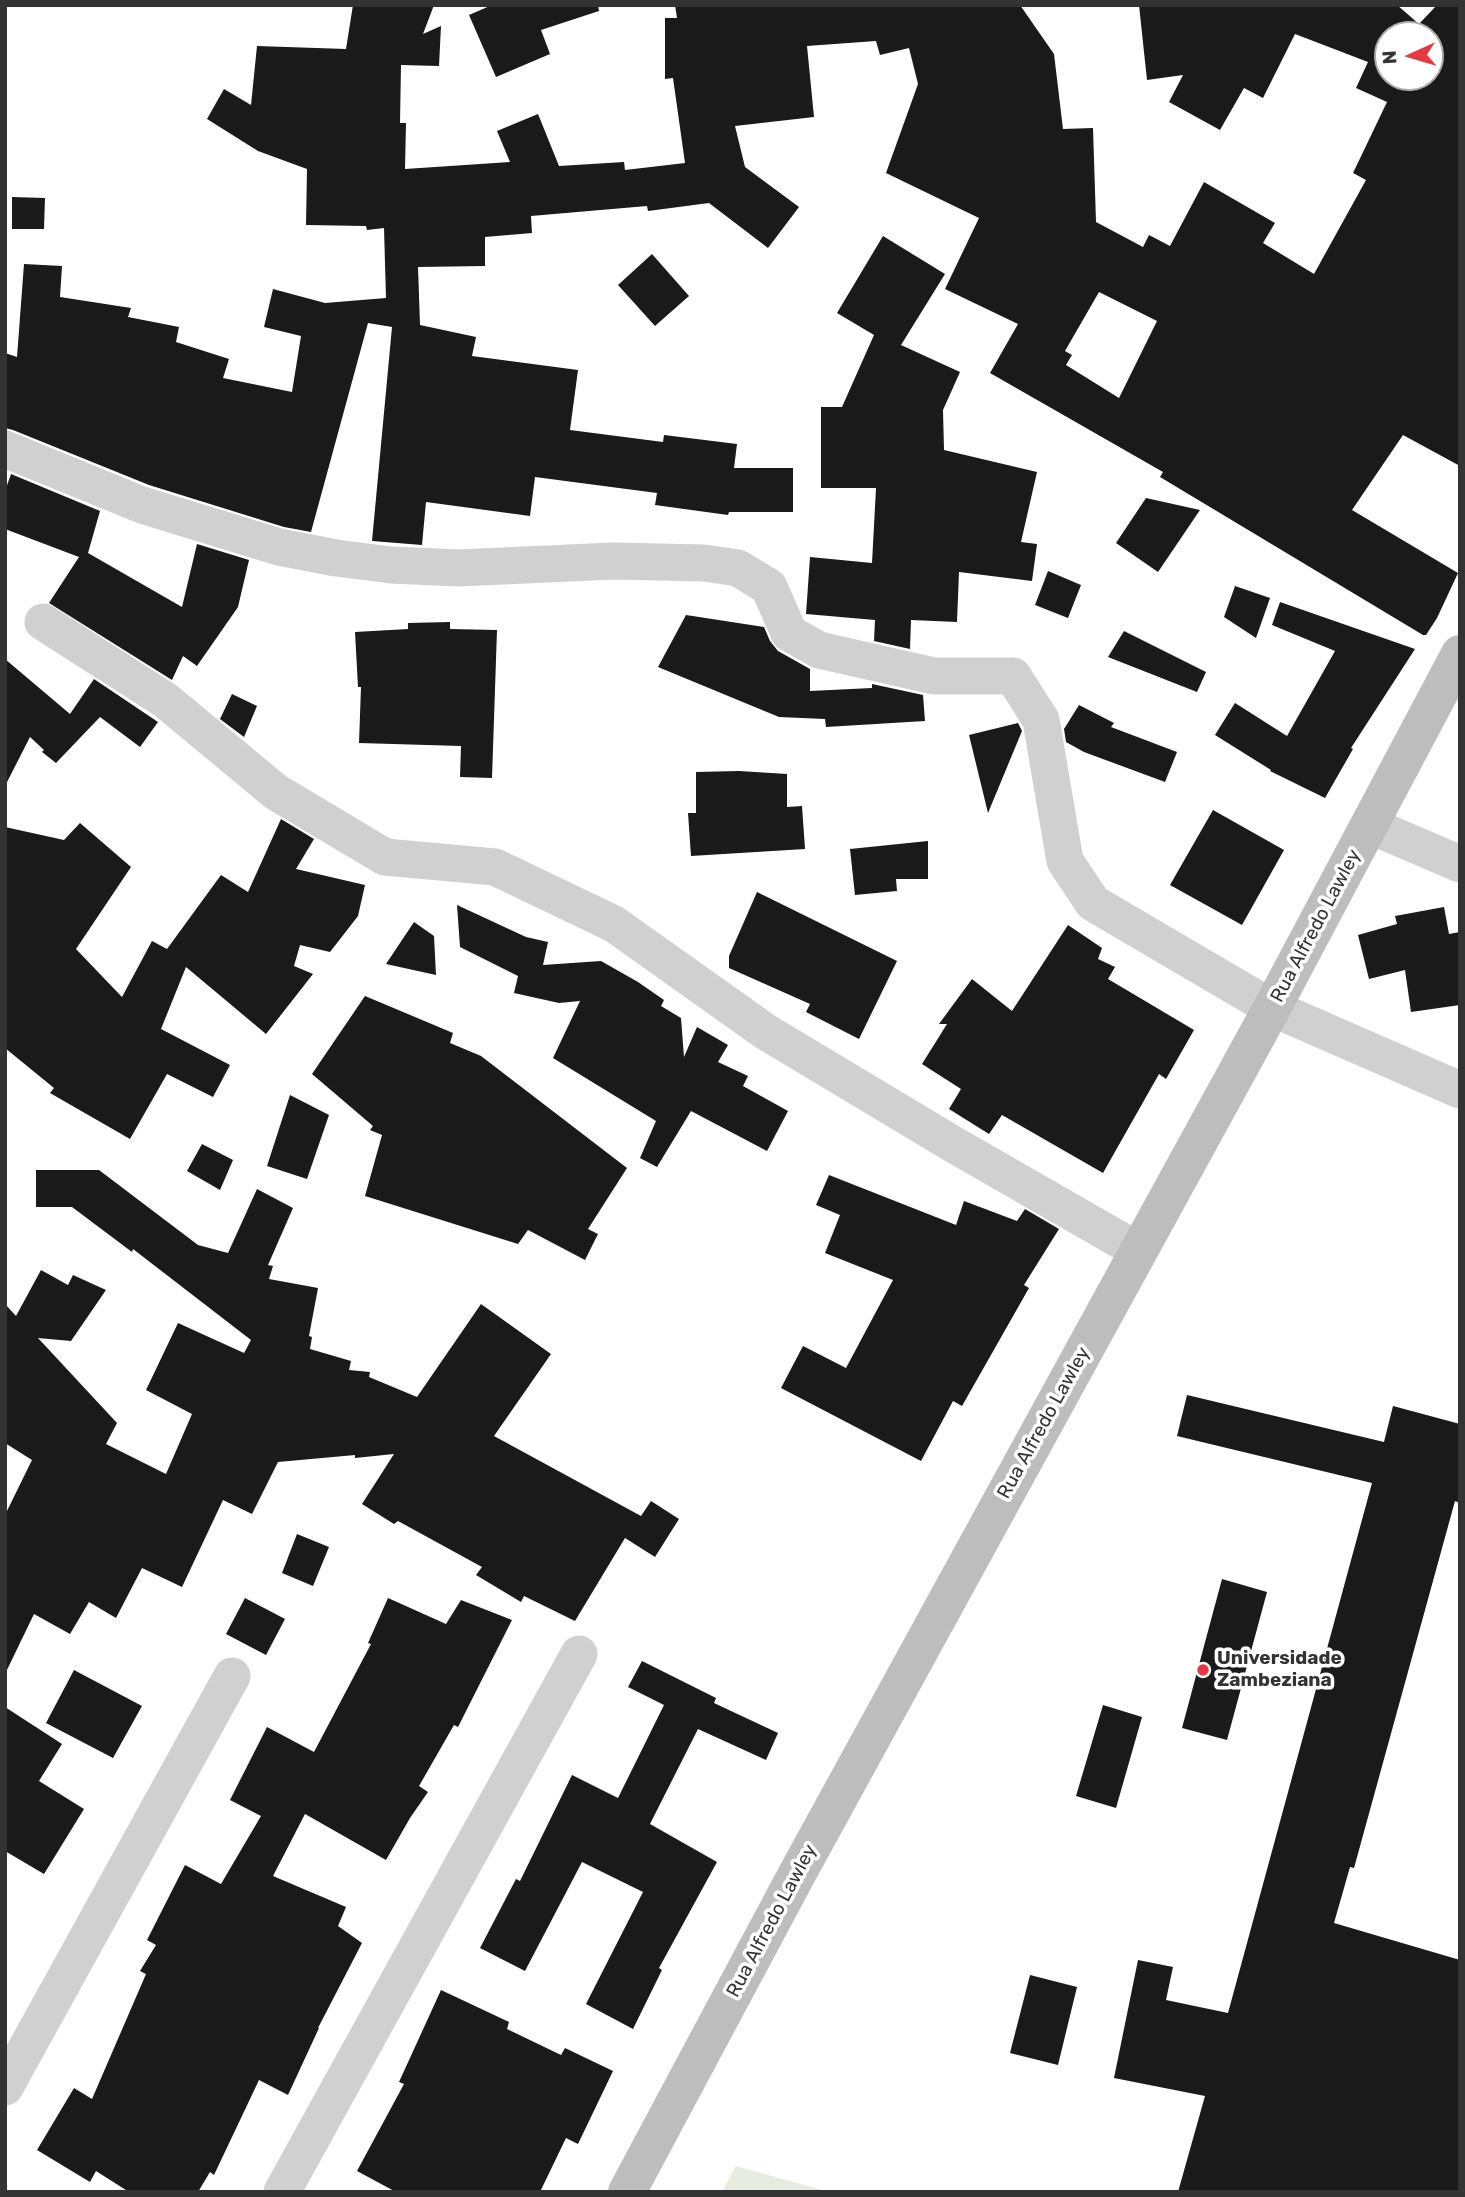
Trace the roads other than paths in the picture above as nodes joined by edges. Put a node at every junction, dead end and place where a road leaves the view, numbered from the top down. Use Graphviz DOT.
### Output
graph roads {
  1 [pos="5,449"];
  2 [pos="43,622"];
  3 [pos="1460,654"];
  4 [pos="1369,825"];
  5 [pos="1460,864"];
  6 [pos="1272,1008"];
  7 [pos="1460,1090"];
  8 [pos="1139,1251"];
  9 [pos="579,1654"];
  10 [pos="232,1676"];
  11 [pos="5,2087"];
  12 [pos="282,2192"];
  13 [pos="627,2192"];
  1 -- 6 [label="street"];
  2 -- 8 [label="street"];
  3 -- 4 [label="street, Rua Alfredo Lawley"];
  4 -- 5 [label="street"];
  4 -- 6 [label="street, Rua Alfredo Lawley"];
  6 -- 7 [label="street"];
  6 -- 8 [label="street, Rua Alfredo Lawley"];
  8 -- 13 [label="street, Rua Alfredo Lawley"];
  9 -- 12 [label="street"];
  10 -- 11 [label="street"];
}
